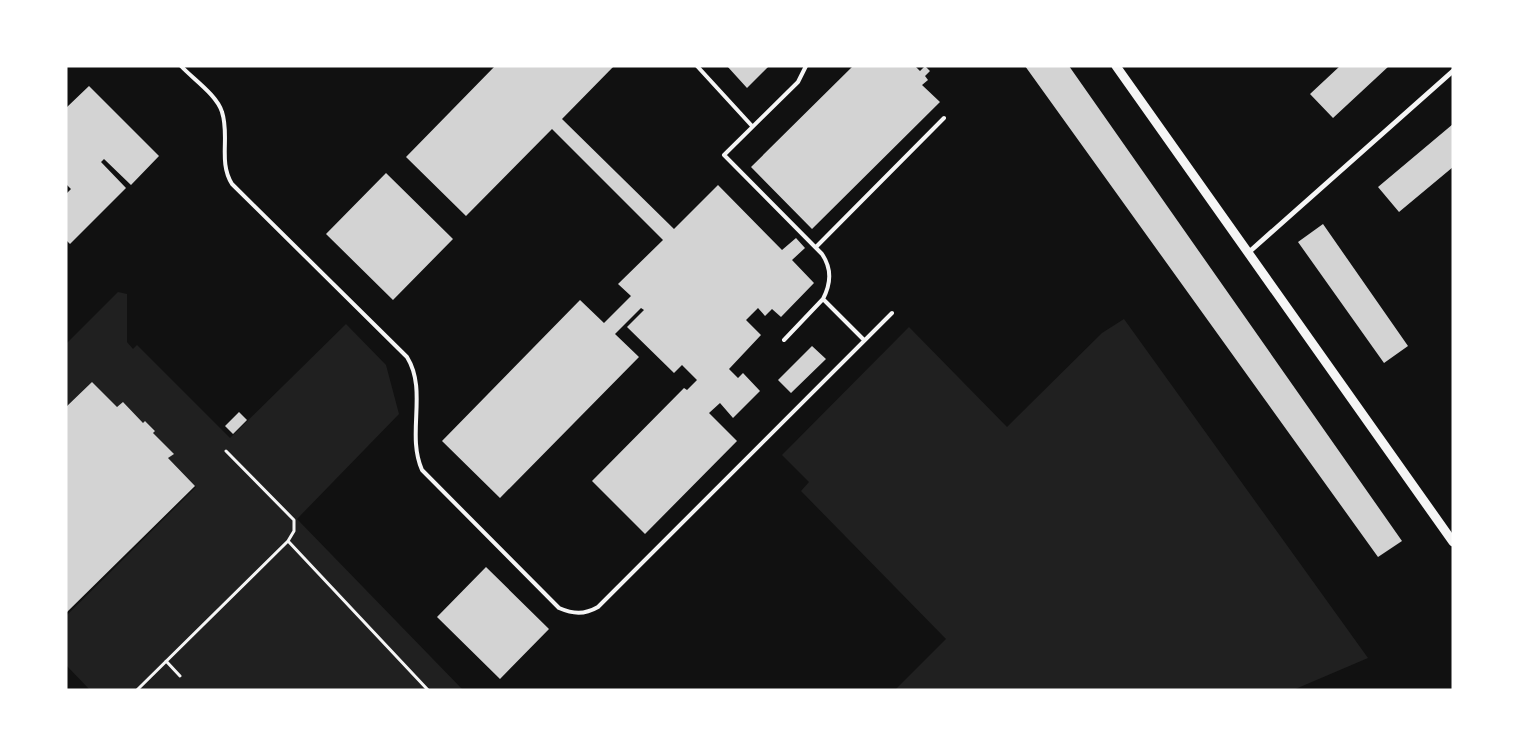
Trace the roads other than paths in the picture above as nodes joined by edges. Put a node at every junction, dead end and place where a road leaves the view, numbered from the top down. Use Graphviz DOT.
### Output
graph roads {
  1 [pos="181,66"];
  2 [pos="697,66"];
  3 [pos="806,66"];
  4 [pos="1116,66"];
  5 [pos="1453,71"];
  6 [pos="944,118"];
  7 [pos="752,126"];
  8 [pos="816,247"];
  9 [pos="1248,253"];
  10 [pos="823,299"];
  11 [pos="892,313"];
  12 [pos="784,340"];
  13 [pos="864,340"];
  14 [pos="1453,542"];
  1 -- 13 [label="lane"];
  2 -- 7 [label="lane"];
  3 -- 7 [label="lane"];
  4 -- 9 [label="street"];
  5 -- 9 [label="street"];
  6 -- 8 [label="lane"];
  7 -- 8 [label="lane"];
  8 -- 10 [label="lane"];
  9 -- 14 [label="street"];
  10 -- 12 [label="lane"];
  10 -- 13 [label="lane"];
  11 -- 13 [label="lane"];
}
